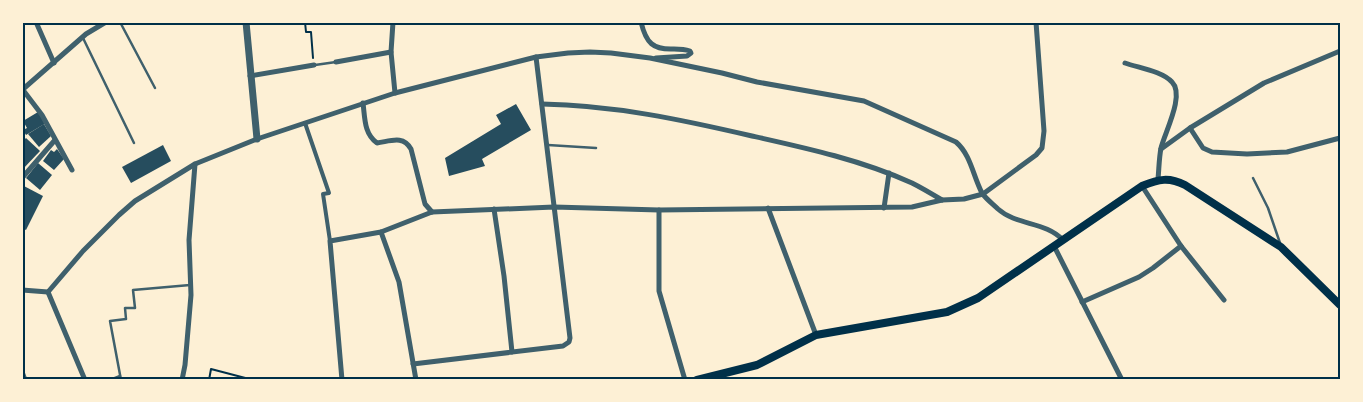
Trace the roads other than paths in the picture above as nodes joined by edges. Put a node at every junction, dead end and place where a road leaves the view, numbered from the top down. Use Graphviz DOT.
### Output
graph roads {
  1 [pos="36,22"];
  2 [pos="106,22"];
  3 [pos="120,22"];
  4 [pos="246,22"];
  5 [pos="393,22"];
  6 [pos="641,22"];
  7 [pos="1036,22"];
  8 [pos="83,38"];
  9 [pos="1340,51"];
  10 [pos="390,52"];
  11 [pos="536,57"];
  12 [pos="650,58"];
  13 [pos="54,62"];
  14 [pos="336,62"];
  15 [pos="1125,63"];
  16 [pos="314,65"];
  17 [pos="250,76"];
  18 [pos="155,88"];
  19 [pos="23,90"];
  20 [pos="395,93"];
  21 [pos="363,103"];
  22 [pos="542,104"];
  23 [pos="305,123"];
  24 [pos="1190,128"];
  25 [pos="1340,138"];
  26 [pos="257,139"];
  27 [pos="55,140"];
  28 [pos="134,143"];
  29 [pos="548,145"];
  30 [pos="596,148"];
  31 [pos="1161,149"];
  32 [pos="195,164"];
  33 [pos="72,170"];
  34 [pos="889,173"];
  35 [pos="22,178"];
  36 [pos="1253,178"];
  37 [pos="1158,179"];
  38 [pos="1142,186"];
  39 [pos="983,194"];
  40 [pos="942,200"];
  41 [pos="554,207"];
  42 [pos="768,208"];
  43 [pos="884,208"];
  44 [pos="494,209"];
  45 [pos="659,210"];
  46 [pos="432,212"];
  47 [pos="381,232"];
  48 [pos="1063,240"];
  49 [pos="330,242"];
  50 [pos="1054,246"];
  51 [pos="1180,246"];
  52 [pos="1281,247"];
  53 [pos="190,285"];
  54 [pos="22,290"];
  55 [pos="48,292"];
  56 [pos="1224,300"];
  57 [pos="1082,302"];
  58 [pos="1340,305"];
  59 [pos="816,335"];
  60 [pos="512,352"];
  61 [pos="413,364"];
  62 [pos="22,372"];
  63 [pos="121,378"];
  64 [pos="714,378"];
  65 [pos="25,380"];
  66 [pos="85,380"];
  67 [pos="110,380"];
  68 [pos="182,380"];
  69 [pos="342,380"];
  70 [pos="416,380"];
  71 [pos="685,380"];
  72 [pos="697,380"];
  73 [pos="1122,380"];
  1 -- 13 [label="street"];
  2 -- 8 [label="street"];
  3 -- 18 [label="lane"];
  4 -- 17 [label="street"];
  5 -- 10 [label="street"];
  6 -- 12 [label="street"];
  7 -- 39 [label="street"];
  8 -- 13 [label="street"];
  8 -- 28 [label="lane"];
  9 -- 24 [label="street"];
  10 -- 14 [label="street"];
  10 -- 20 [label="street"];
  11 -- 12 [label="street"];
  11 -- 20 [label="street"];
  11 -- 22 [label="street"];
  12 -- 39 [label="street"];
  13 -- 19 [label="street"];
  14 -- 16 [label="lane"];
  15 -- 31 [label="street"];
  16 -- 17 [label="street"];
  17 -- 26 [label="street"];
  19 -- 27 [label="street"];
  20 -- 21 [label="street"];
  21 -- 23 [label="street"];
  21 -- 46 [label="street"];
  22 -- 29 [label="street"];
  22 -- 34 [label="street"];
  23 -- 26 [label="street"];
  23 -- 49 [label="street"];
  24 -- 25 [label="street"];
  24 -- 31 [label="street"];
  26 -- 32 [label="street"];
  27 -- 33 [label="street"];
  27 -- 35 [label="street"];
  29 -- 30 [label="lane"];
  29 -- 41 [label="street"];
  31 -- 37 [label="street"];
  32 -- 53 [label="street"];
  32 -- 55 [label="street"];
  34 -- 40 [label="street"];
  34 -- 43 [label="street"];
  36 -- 52 [label="lane"];
  37 -- 38 [label="main road"];
  37 -- 52 [label="main road"];
  38 -- 48 [label="main road"];
  38 -- 51 [label="street"];
  39 -- 40 [label="street"];
  39 -- 48 [label="street"];
  40 -- 43 [label="street"];
  41 -- 44 [label="street"];
  41 -- 45 [label="street"];
  41 -- 60 [label="street"];
  42 -- 43 [label="street"];
  42 -- 45 [label="street"];
  42 -- 59 [label="street"];
  44 -- 46 [label="street"];
  44 -- 60 [label="street"];
  45 -- 71 [label="street"];
  46 -- 47 [label="street"];
  47 -- 49 [label="street"];
  47 -- 61 [label="street"];
  48 -- 50 [label="main road"];
  49 -- 69 [label="street"];
  50 -- 57 [label="street"];
  50 -- 59 [label="main road"];
  51 -- 56 [label="street"];
  51 -- 57 [label="street"];
  52 -- 58 [label="main road"];
  53 -- 63 [label="lane"];
  53 -- 68 [label="street"];
  54 -- 55 [label="street"];
  55 -- 66 [label="street"];
  57 -- 73 [label="street"];
  59 -- 64 [label="main road"];
  60 -- 61 [label="street"];
  61 -- 70 [label="street"];
  62 -- 65 [label="street"];
  63 -- 67 [label="lane"];
  64 -- 72 [label="main road"];
}
